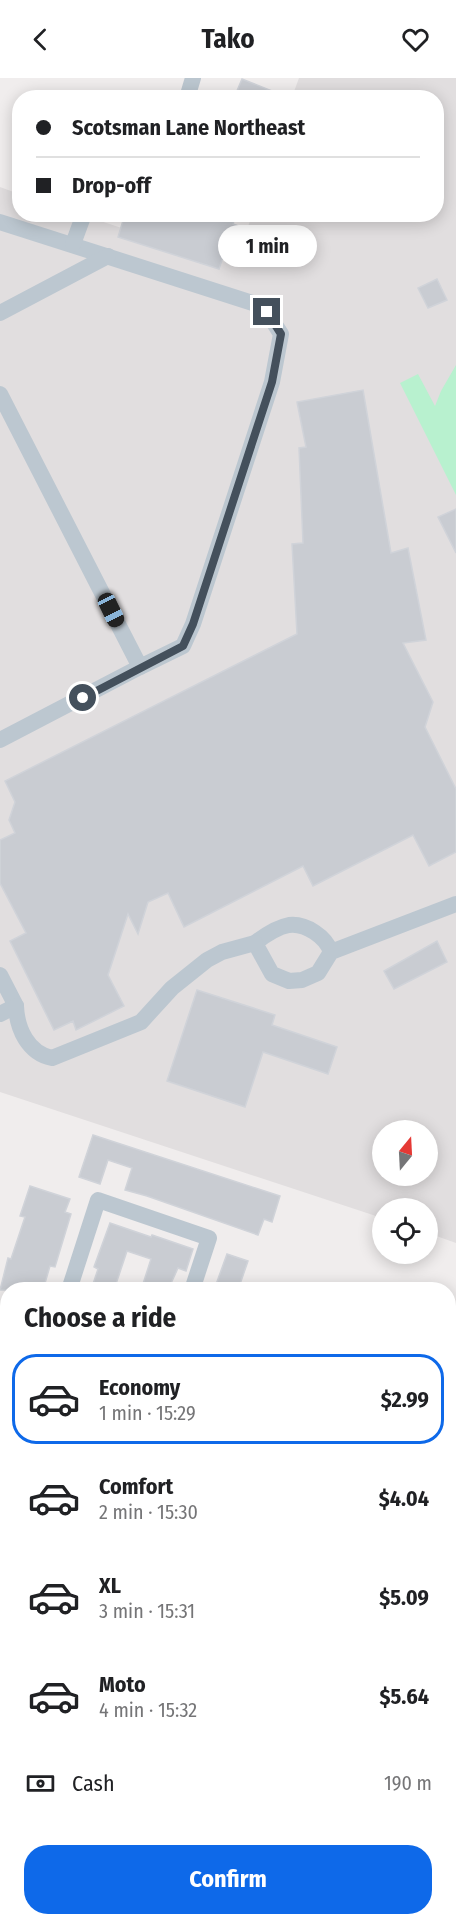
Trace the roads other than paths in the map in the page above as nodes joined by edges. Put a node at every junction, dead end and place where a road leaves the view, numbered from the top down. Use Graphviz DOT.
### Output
graph roads {
  1 [pos="0,222"];
  2 [pos="81,222"];
  3 [pos="73,244"];
  4 [pos="108,256"];
  5 [pos="0,312"];
  6 [pos="0,394"];
  7 [pos="140,668"];
  8 [pos="0,740"];
  9 [pos="456,904"];
  10 [pos="255,943"];
  11 [pos="331,952"];
  12 [pos="0,975"];
  13 [pos="16,1006"];
  14 [pos="0,1014"];
  15 [pos="72,1282"];
  16 [pos="195,1282"];
  1 -- 3 [label="street"];
  2 -- 3 [label="street"];
  3 -- 4 [label="street"];
  4 -- 5 [label="street"];
  4 -- 7 [label="street"];
  6 -- 7 [label="street"];
  7 -- 8 [label="street"];
  9 -- 11 [label="street"];
  10 -- 11 [label="street"];
  10 -- 11 [label="street"];
  10 -- 13 [label="street"];
  12 -- 13 [label="street"];
  13 -- 14 [label="street"];
  15 -- 16 [label="street"];
}
